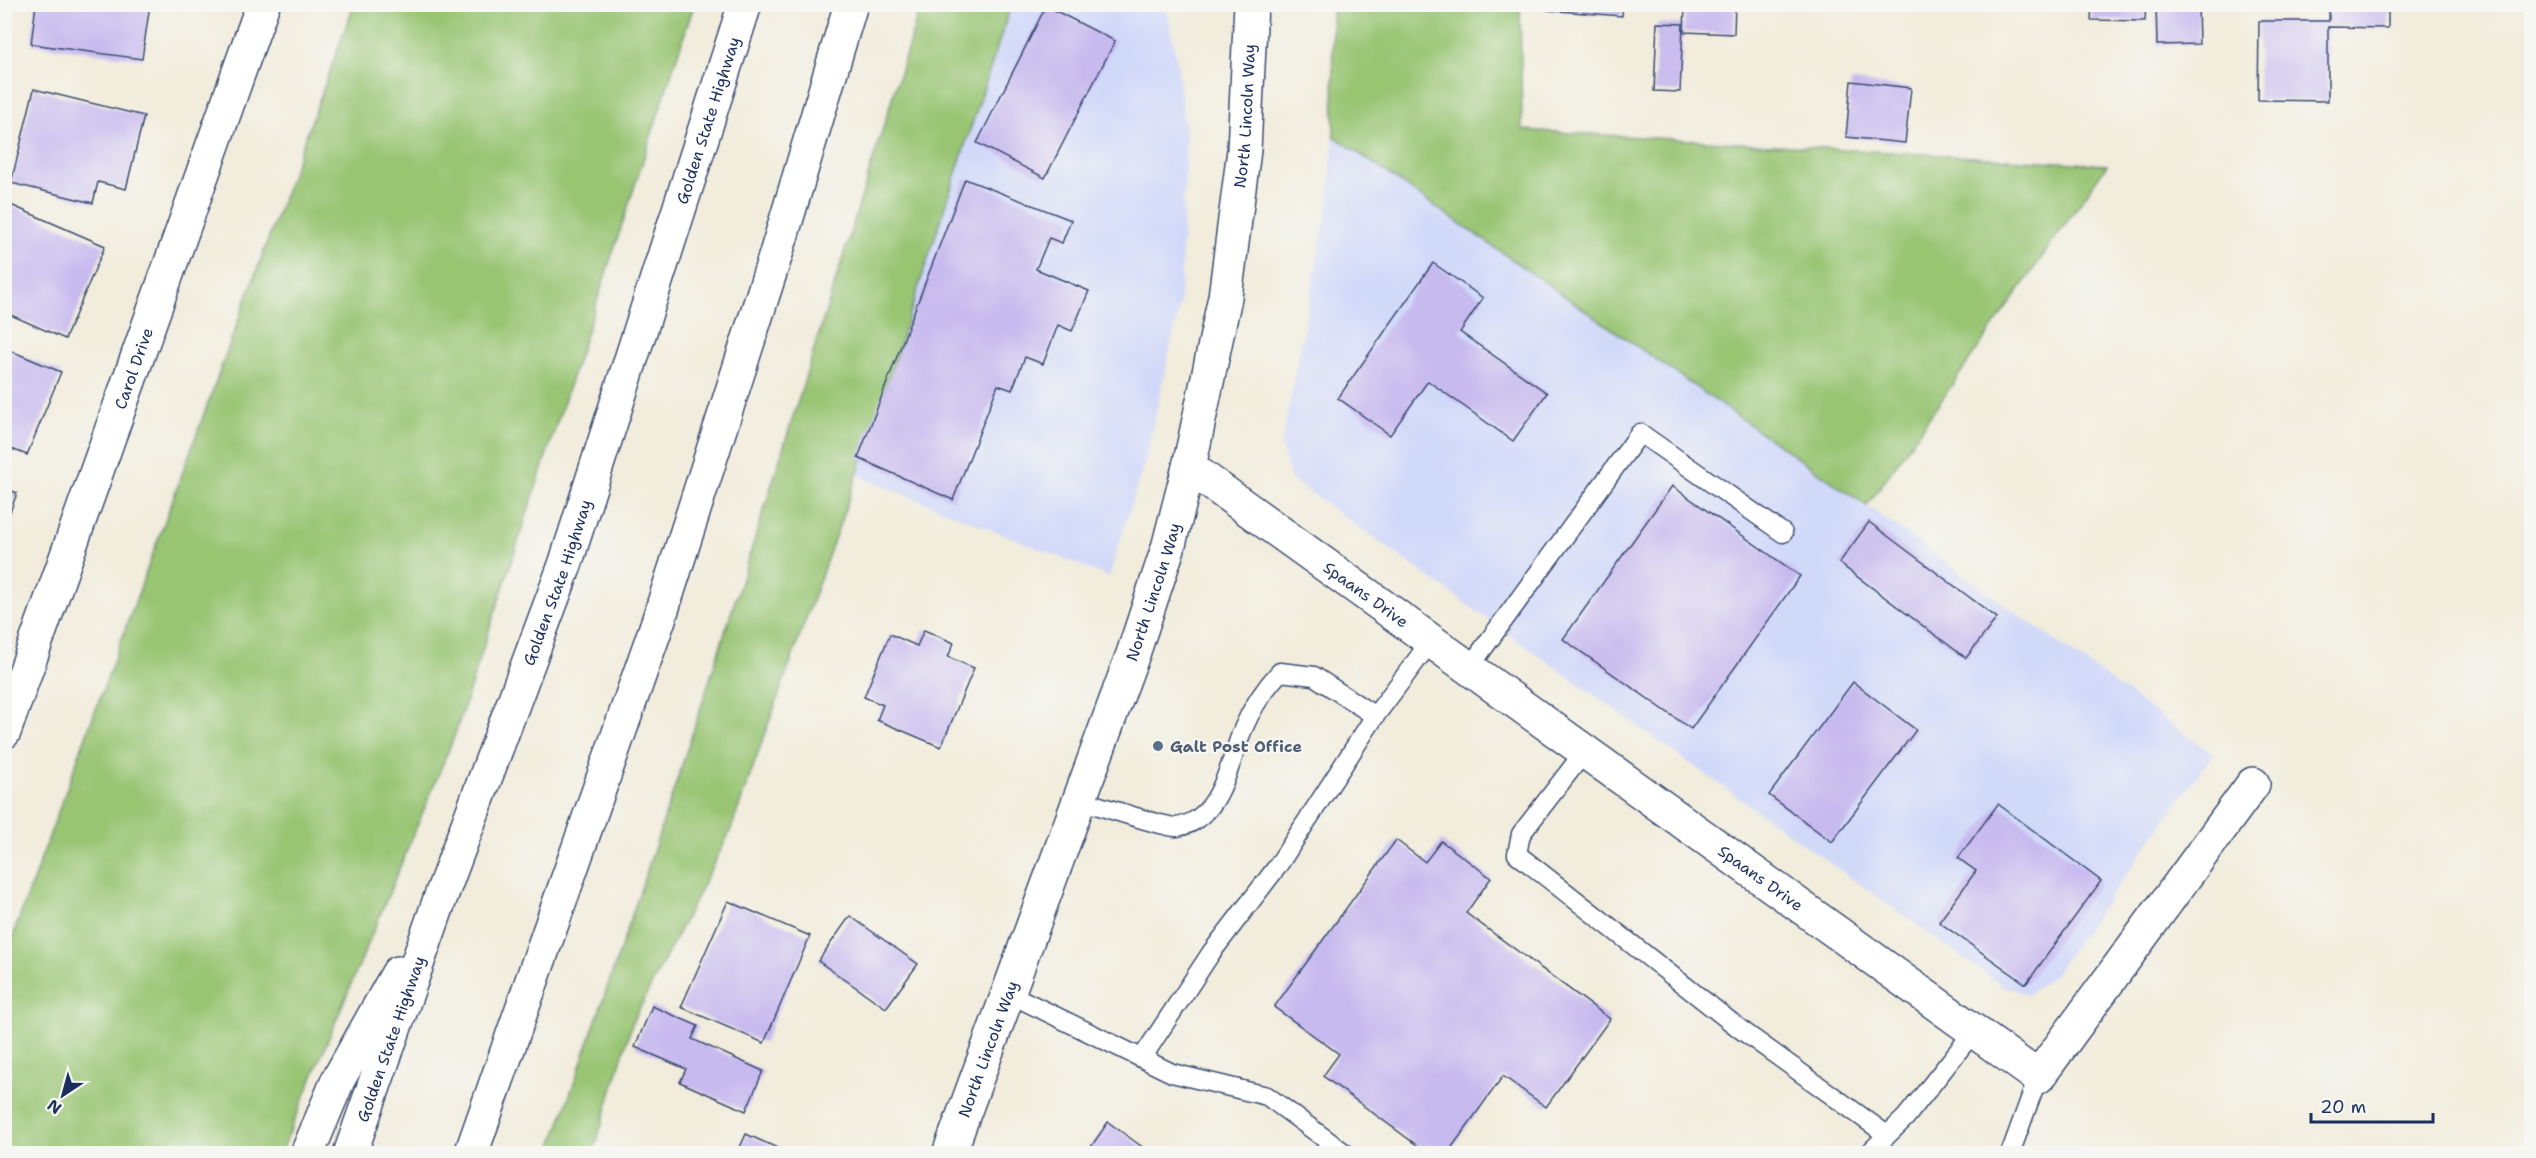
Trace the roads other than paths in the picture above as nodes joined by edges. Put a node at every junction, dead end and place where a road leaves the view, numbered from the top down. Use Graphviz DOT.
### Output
graph roads {
  1 [pos="263,4"];
  2 [pos="745,4"];
  3 [pos="850,4"];
  4 [pos="1251,4"];
  5 [pos="1189,467"];
  6 [pos="1784,533"];
  7 [pos="1431,641"];
  8 [pos="1470,668"];
  9 [pos="1375,716"];
  10 [pos="4,732"];
  11 [pos="1585,751"];
  12 [pos="2253,784"];
  13 [pos="1079,800"];
  14 [pos="440,899"];
  15 [pos="1008,993"];
  16 [pos="1974,1031"];
  17 [pos="1142,1058"];
  18 [pos="2038,1077"];
  19 [pos="1887,1135"];
  20 [pos="307,1154"];
  21 [pos="350,1154"];
  22 [pos="471,1154"];
  23 [pos="949,1154"];
  24 [pos="1346,1154"];
  25 [pos="1868,1154"];
  26 [pos="2010,1154"];
  1 -- 10 [label="main road, Carol Drive"];
  2 -- 14 [label="main road, Golden State Highway"];
  3 -- 22 [label="main road"];
  4 -- 5 [label="main road, North Lincoln Way"];
  5 -- 7 [label="main road, Spaans Drive"];
  5 -- 13 [label="main road, North Lincoln Way"];
  6 -- 8 [label="lane"];
  7 -- 8 [label="main road, Spaans Drive"];
  7 -- 9 [label="lane"];
  8 -- 11 [label="main road, Spaans Drive"];
  9 -- 13 [label="lane"];
  9 -- 17 [label="lane"];
  11 -- 16 [label="main road, Spaans Drive"];
  11 -- 19 [label="lane"];
  12 -- 18 [label="main road"];
  13 -- 15 [label="main road, North Lincoln Way"];
  14 -- 20 [label="main road"];
  14 -- 21 [label="main road, Golden State Highway"];
  15 -- 17 [label="lane"];
  15 -- 23 [label="main road, North Lincoln Way"];
  16 -- 18 [label="main road, Spaans Drive"];
  16 -- 19 [label="lane"];
  17 -- 24 [label="lane"];
  18 -- 26 [label="lane"];
  19 -- 25 [label="lane"];
}
